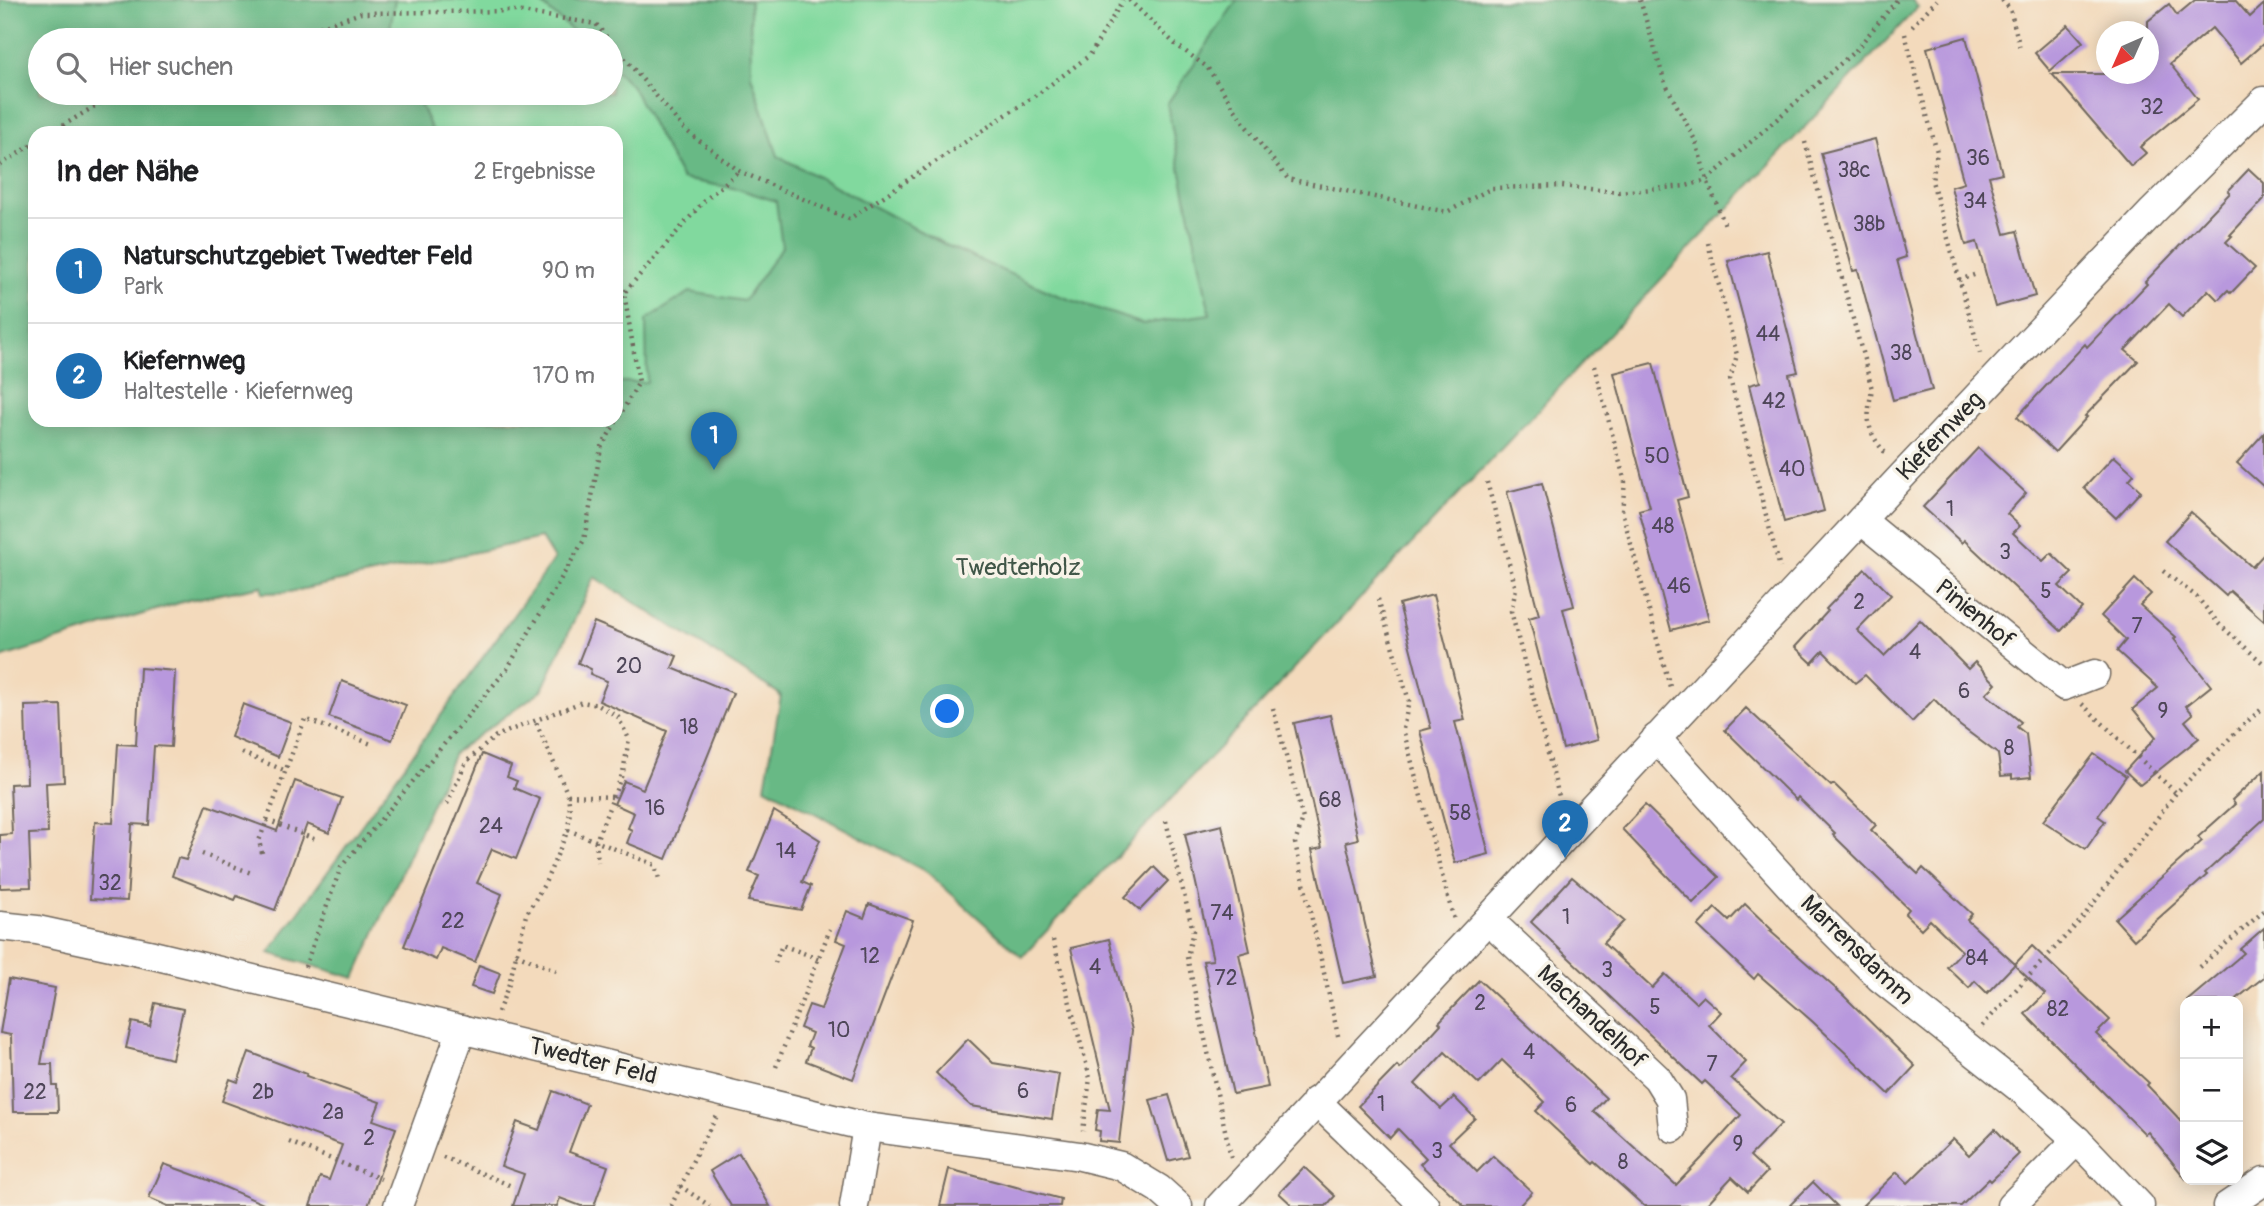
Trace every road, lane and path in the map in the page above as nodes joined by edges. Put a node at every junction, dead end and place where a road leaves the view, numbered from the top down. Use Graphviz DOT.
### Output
graph roads {
  1 [pos="1122,0"];
  2 [pos="1129,0"];
  3 [pos="1640,0"];
  4 [pos="1897,0"];
  5 [pos="1937,0"];
  6 [pos="2002,0"];
  7 [pos="1912,26"];
  8 [pos="316,28"];
  9 [pos="599,28"];
  10 [pos="1905,34"];
  11 [pos="2020,48"];
  12 [pos="623,56"];
  13 [pos="2264,100"];
  14 [pos="96,105"];
  15 [pos="62,126"];
  16 [pos="1805,142"];
  17 [pos="28,147"];
  18 [pos="0,165"];
  19 [pos="739,171"];
  20 [pos="1707,180"];
  21 [pos="1725,225"];
  22 [pos="1708,243"];
  23 [pos="1977,274"];
  24 [pos="1959,280"];
  25 [pos="1594,366"];
  26 [pos="1998,375"];
  27 [pos="623,410"];
  28 [pos="613,427"];
  29 [pos="1903,475"];
  30 [pos="1487,482"];
  31 [pos="1861,520"];
  32 [pos="2163,571"];
  33 [pos="1794,592"];
  34 [pos="1378,600"];
  35 [pos="2264,664"];
  36 [pos="2095,674"];
  37 [pos="2064,687"];
  38 [pos="1684,707"];
  39 [pos="1273,708"];
  40 [pos="2264,708"];
  41 [pos="535,720"];
  42 [pos="1656,738"];
  43 [pos="374,744"];
  44 [pos="242,752"];
  45 [pos="286,771"];
  46 [pos="2176,793"];
  47 [pos="568,795"];
  48 [pos="613,797"];
  49 [pos="447,804"];
  50 [pos="267,820"];
  51 [pos="1166,821"];
  52 [pos="1577,823"];
  53 [pos="568,830"];
  54 [pos="314,839"];
  55 [pos="596,841"];
  56 [pos="262,853"];
  57 [pos="202,854"];
  58 [pos="598,863"];
  59 [pos="254,874"];
  60 [pos="660,882"];
  61 [pos="2264,911"];
  62 [pos="0,926"];
  63 [pos="831,929"];
  64 [pos="1479,929"];
  65 [pos="1053,940"];
  66 [pos="516,954"];
  67 [pos="819,959"];
  68 [pos="775,963"];
  69 [pos="2199,967"];
  70 [pos="557,971"];
  71 [pos="297,990"];
  72 [pos="476,1032"];
  73 [pos="1964,1045"];
  74 [pos="1358,1057"];
  75 [pos="776,1067"];
  76 [pos="730,1094"];
  77 [pos="1316,1101"];
  78 [pos="867,1127"];
  79 [pos="1673,1128"];
  80 [pos="2077,1140"];
  81 [pos="289,1142"];
  82 [pos="419,1148"];
  83 [pos="1080,1156"];
  84 [pos="1248,1176"];
  85 [pos="2264,1181"];
  86 [pos="680,1186"];
  87 [pos="514,1187"];
  88 [pos="401,1197"];
  89 [pos="671,1206"];
  90 [pos="710,1206"];
  91 [pos="854,1206"];
  92 [pos="1178,1206"];
  93 [pos="1220,1206"];
  94 [pos="1425,1206"];
  95 [pos="2011,1206"];
  96 [pos="2140,1206"];
  97 [pos="2227,1206"];
  1 -- 19 [label="path"];
  2 -- 20 [label="path"];
  3 -- 20 [label="path"];
  4 -- 20 [label="path"];
  5 -- 7 [label="path"];
  6 -- 11 [label="path"];
  8 -- 9 [label="path"];
  10 -- 24 [label="path"];
  12 -- 19 [label="path"];
  13 -- 26 [label="street, Kiefernweg"];
  14 -- 15 [label="path"];
  16 -- 29 [label="path"];
  17 -- 18 [label="path"];
  19 -- 27 [label="path"];
  20 -- 21 [label="path"];
  22 -- 33 [label="path"];
  23 -- 24 [label="path"];
  24 -- 26 [label="path"];
  25 -- 38 [label="path"];
  26 -- 29 [label="street, Kiefernweg"];
  28 -- 71 [label="path"];
  29 -- 31 [label="street, Kiefernweg"];
  30 -- 52 [label="path"];
  31 -- 33 [label="street, Kiefernweg"];
  31 -- 37 [label="street, Pinienhof"];
  32 -- 35 [label="path"];
  33 -- 38 [label="street, Kiefernweg"];
  34 -- 64 [label="path"];
  36 -- 37 [label="street"];
  37 -- 46 [label="path"];
  38 -- 42 [label="street, Kiefernweg"];
  39 -- 74 [label="path"];
  40 -- 46 [label="path"];
  41 -- 47 [label="path"];
  41 -- 48 [label="path"];
  41 -- 49 [label="path"];
  42 -- 52 [label="street, Kiefernweg"];
  42 -- 73 [label="street, Marrensdamm"];
  43 -- 45 [label="path"];
  44 -- 45 [label="path"];
  45 -- 50 [label="path"];
  46 -- 73 [label="path"];
  47 -- 48 [label="path"];
  47 -- 53 [label="path"];
  48 -- 55 [label="path"];
  50 -- 54 [label="path"];
  50 -- 56 [label="path"];
  51 -- 84 [label="path"];
  52 -- 64 [label="street, Kiefernweg"];
  53 -- 55 [label="path"];
  53 -- 66 [label="path"];
  55 -- 58 [label="path"];
  55 -- 60 [label="path"];
  57 -- 59 [label="path"];
  61 -- 69 [label="path"];
  62 -- 71 [label="street, Twedter Feld"];
  63 -- 67 [label="path"];
  64 -- 74 [label="street, Kiefernweg"];
  64 -- 79 [label="street, Machandelhof"];
  65 -- 83 [label="path"];
  66 -- 70 [label="path"];
  66 -- 72 [label="path"];
  67 -- 68 [label="path"];
  67 -- 75 [label="path"];
  71 -- 72 [label="street, Twedter Feld"];
  72 -- 76 [label="street, Twedter Feld"];
  72 -- 82 [label="street"];
  73 -- 80 [label="street, Marrensdamm"];
  74 -- 77 [label="street, Kiefernweg"];
  76 -- 78 [label="street, Twedter Feld"];
  76 -- 86 [label="path"];
  77 -- 84 [label="street, Kiefernweg"];
  77 -- 94 [label="street"];
  78 -- 83 [label="street, Twedter Feld"];
  78 -- 91 [label="street"];
  80 -- 95 [label="street"];
  80 -- 96 [label="street, Marrensdamm"];
  81 -- 88 [label="path"];
  82 -- 87 [label="path"];
  82 -- 88 [label="street"];
  83 -- 92 [label="street, Twedter Feld"];
  84 -- 93 [label="street, Kiefernweg"];
  85 -- 97 [label="street"];
  86 -- 89 [label="path"];
  86 -- 90 [label="path"];
}
